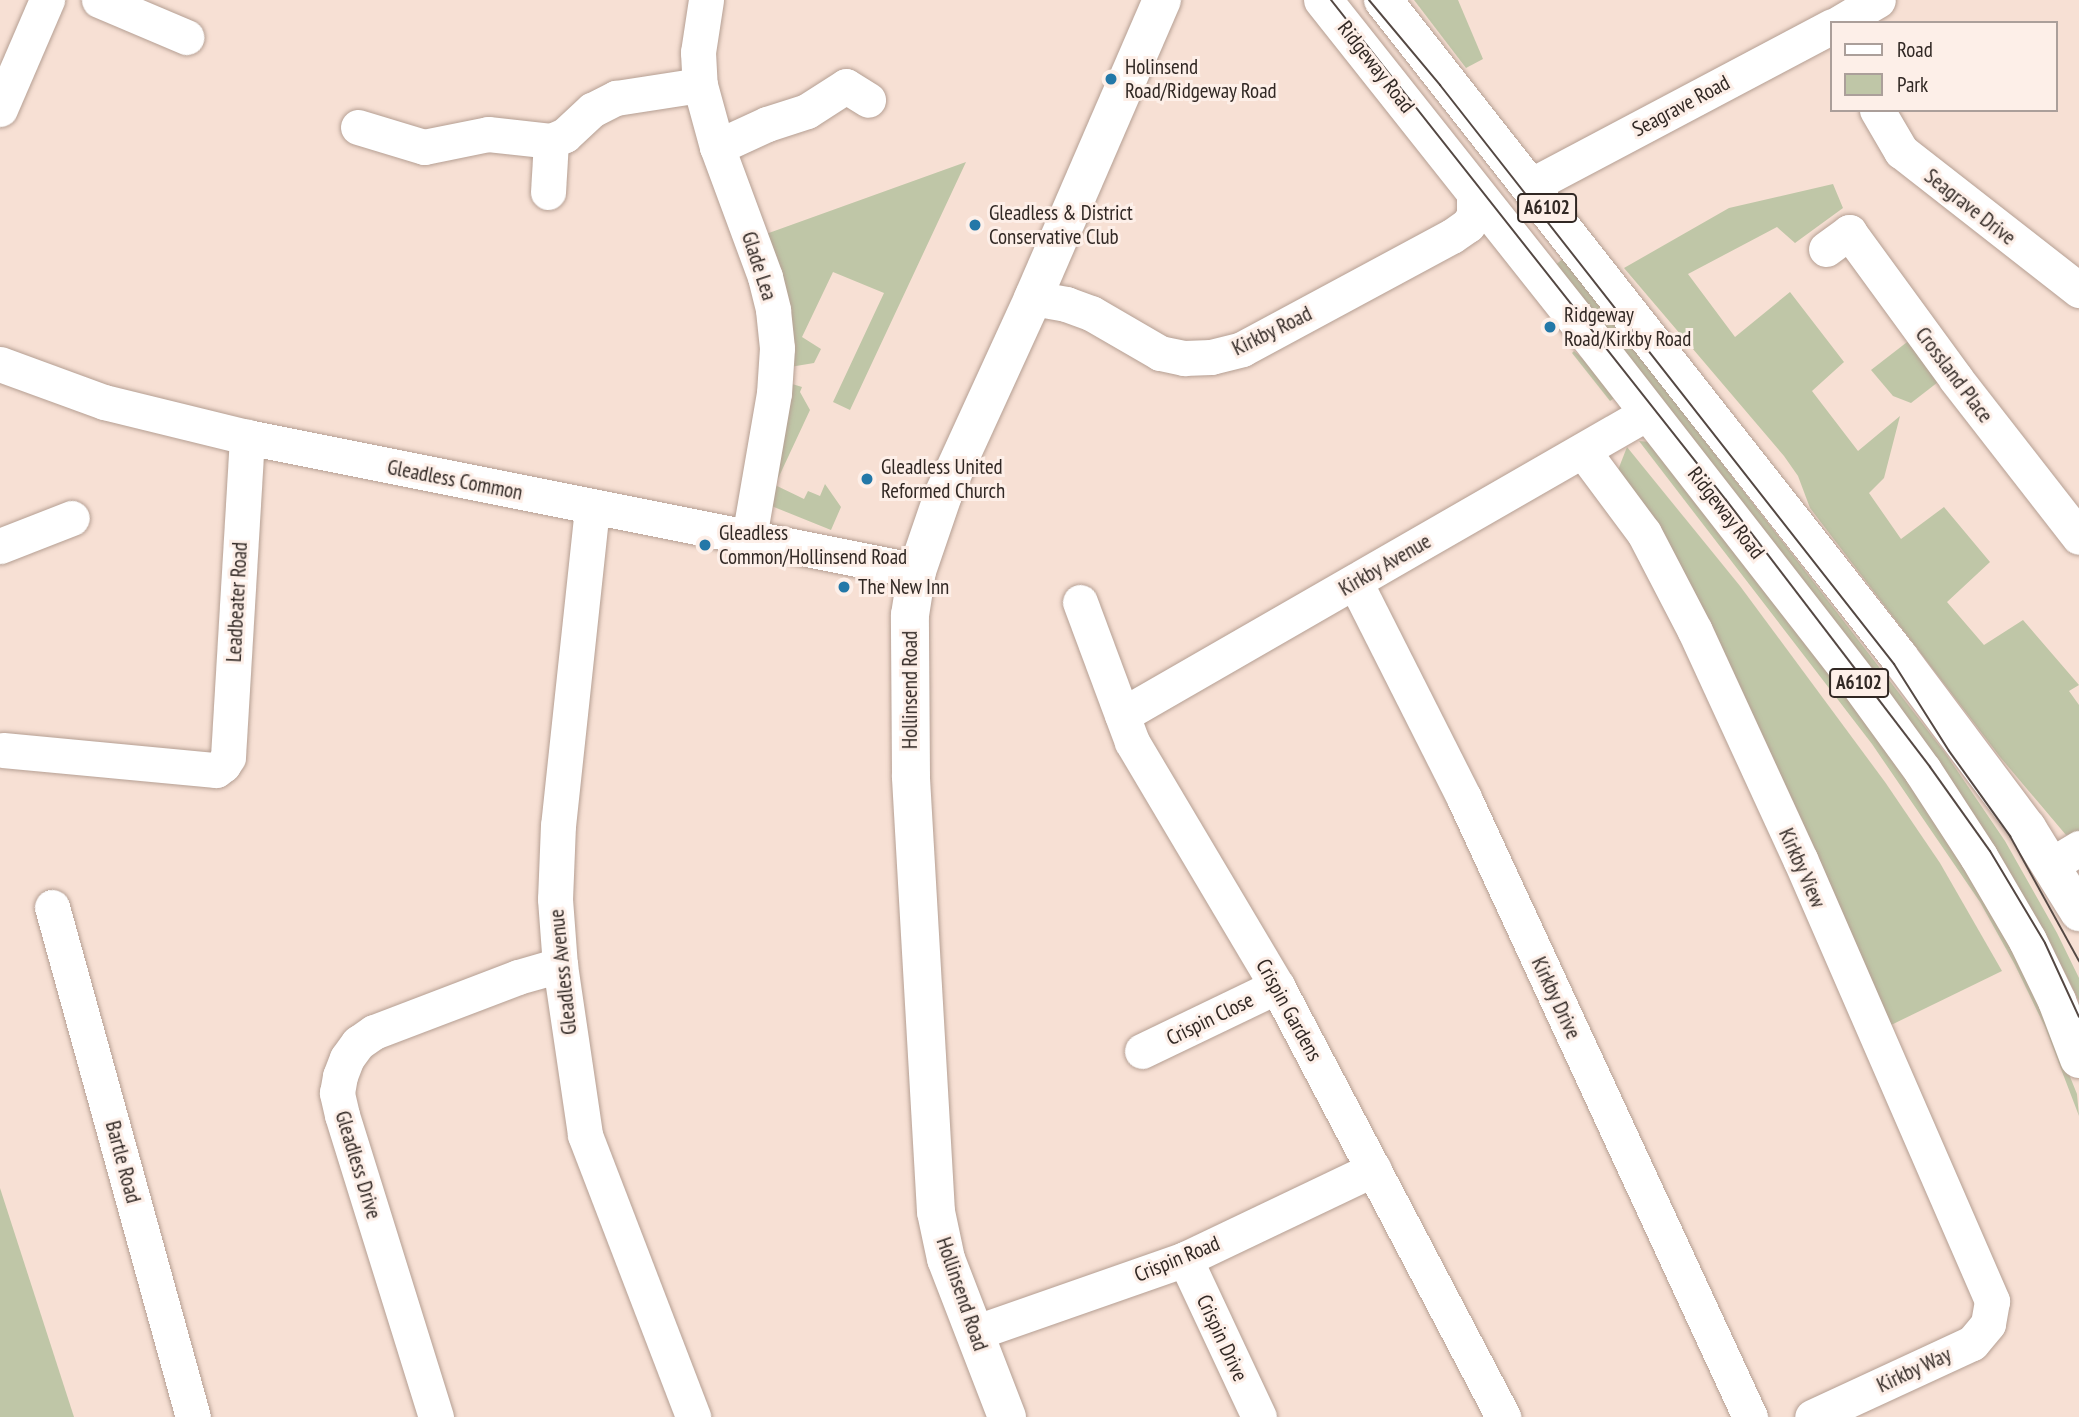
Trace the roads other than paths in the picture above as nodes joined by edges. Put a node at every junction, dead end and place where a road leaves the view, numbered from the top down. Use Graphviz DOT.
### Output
graph roads {
  1 [pos="47,0"];
  2 [pos="99,0"];
  3 [pos="706,0"];
  4 [pos="1161,0"];
  5 [pos="1323,0"];
  6 [pos="1878,0"];
  7 [pos="1393,6"];
  8 [pos="1842,21"];
  9 [pos="1830,27"];
  10 [pos="186,37"];
  11 [pos="700,85"];
  12 [pos="868,100"];
  13 [pos="0,109"];
  14 [pos="1878,112"];
  15 [pos="358,127"];
  16 [pos="551,141"];
  17 [pos="717,147"];
  18 [pos="1530,186"];
  19 [pos="1474,191"];
  20 [pos="548,192"];
  21 [pos="1826,248"];
  22 [pos="2072,274"];
  23 [pos="1032,298"];
  24 [pos="0,364"];
  25 [pos="1647,413"];
  26 [pos="247,438"];
  27 [pos="1583,450"];
  28 [pos="593,508"];
  29 [pos="72,518"];
  30 [pos="749,537"];
  31 [pos="2079,537"];
  32 [pos="0,545"];
  33 [pos="917,571"];
  34 [pos="1355,582"];
  35 [pos="1080,602"];
  36 [pos="1122,715"];
  37 [pos="3,750"];
  38 [pos="2065,857"];
  39 [pos="52,907"];
  40 [pos="2079,912"];
  41 [pos="561,965"];
  42 [pos="1277,986"];
  43 [pos="1142,1051"];
  44 [pos="2079,1059"];
  45 [pos="1374,1169"];
  46 [pos="1185,1259"];
  47 [pos="1992,1301"];
  48 [pos="974,1334"];
  49 [pos="193,1417"];
  50 [pos="436,1417"];
  51 [pos="693,1417"];
  52 [pos="1007,1417"];
  53 [pos="1259,1417"];
  54 [pos="1503,1417"];
  55 [pos="1750,1417"];
  56 [pos="1812,1417"];
  1 -- 13 [label="street"];
  2 -- 10 [label="street"];
  3 -- 11 [label="street, Glade Lea"];
  4 -- 23 [label="main road, Hollinsend Road"];
  5 -- 19 [label="main road, Ridgeway Road / A6102"];
  6 -- 8 [label="street"];
  7 -- 18 [label="main road, A6102"];
  9 -- 18 [label="street, Seagrave Road"];
  11 -- 16 [label="street"];
  11 -- 17 [label="street, Glade Lea"];
  12 -- 17 [label="street"];
  14 -- 22 [label="street, Seagrave Drive"];
  15 -- 16 [label="street"];
  16 -- 20 [label="street"];
  17 -- 30 [label="street, Glade Lea"];
  18 -- 38 [label="main road, A6102"];
  19 -- 23 [label="street, Kirkby Road"];
  19 -- 25 [label="main road, Ridgeway Road / A6102"];
  21 -- 31 [label="street, Crossland Place"];
  23 -- 33 [label="main road, Hollinsend Road"];
  24 -- 26 [label="street, Gleadless Common"];
  25 -- 27 [label="street, Kirkby Avenue"];
  25 -- 44 [label="main road, Ridgeway Road / A6102"];
  26 -- 28 [label="street, Gleadless Common"];
  26 -- 37 [label="street, Leadbeater Road"];
  27 -- 34 [label="street, Kirkby Avenue"];
  27 -- 47 [label="street, Kirkby View"];
  28 -- 30 [label="street, Gleadless Common"];
  28 -- 41 [label="street, Gleadless Avenue"];
  29 -- 32 [label="street"];
  30 -- 33 [label="street, Gleadless Common"];
  33 -- 48 [label="main road, Hollinsend Road"];
  34 -- 36 [label="street, Kirkby Avenue"];
  34 -- 55 [label="street, Kirkby Drive"];
  35 -- 36 [label="street, Crispin Gardens"];
  36 -- 42 [label="street, Crispin Gardens"];
  38 -- 40 [label="main road, A6102"];
  39 -- 49 [label="street, Bartle Road"];
  41 -- 50 [label="street, Gleadless Drive"];
  41 -- 51 [label="street, Gleadless Avenue"];
  42 -- 43 [label="street, Crispin Close"];
  42 -- 45 [label="street, Crispin Gardens"];
  45 -- 46 [label="street, Crispin Road"];
  45 -- 54 [label="street, Crispin Gardens"];
  46 -- 48 [label="street, Crispin Road"];
  46 -- 53 [label="street, Crispin Drive"];
  47 -- 56 [label="street, Kirkby Way"];
  48 -- 52 [label="main road, Hollinsend Road"];
}
